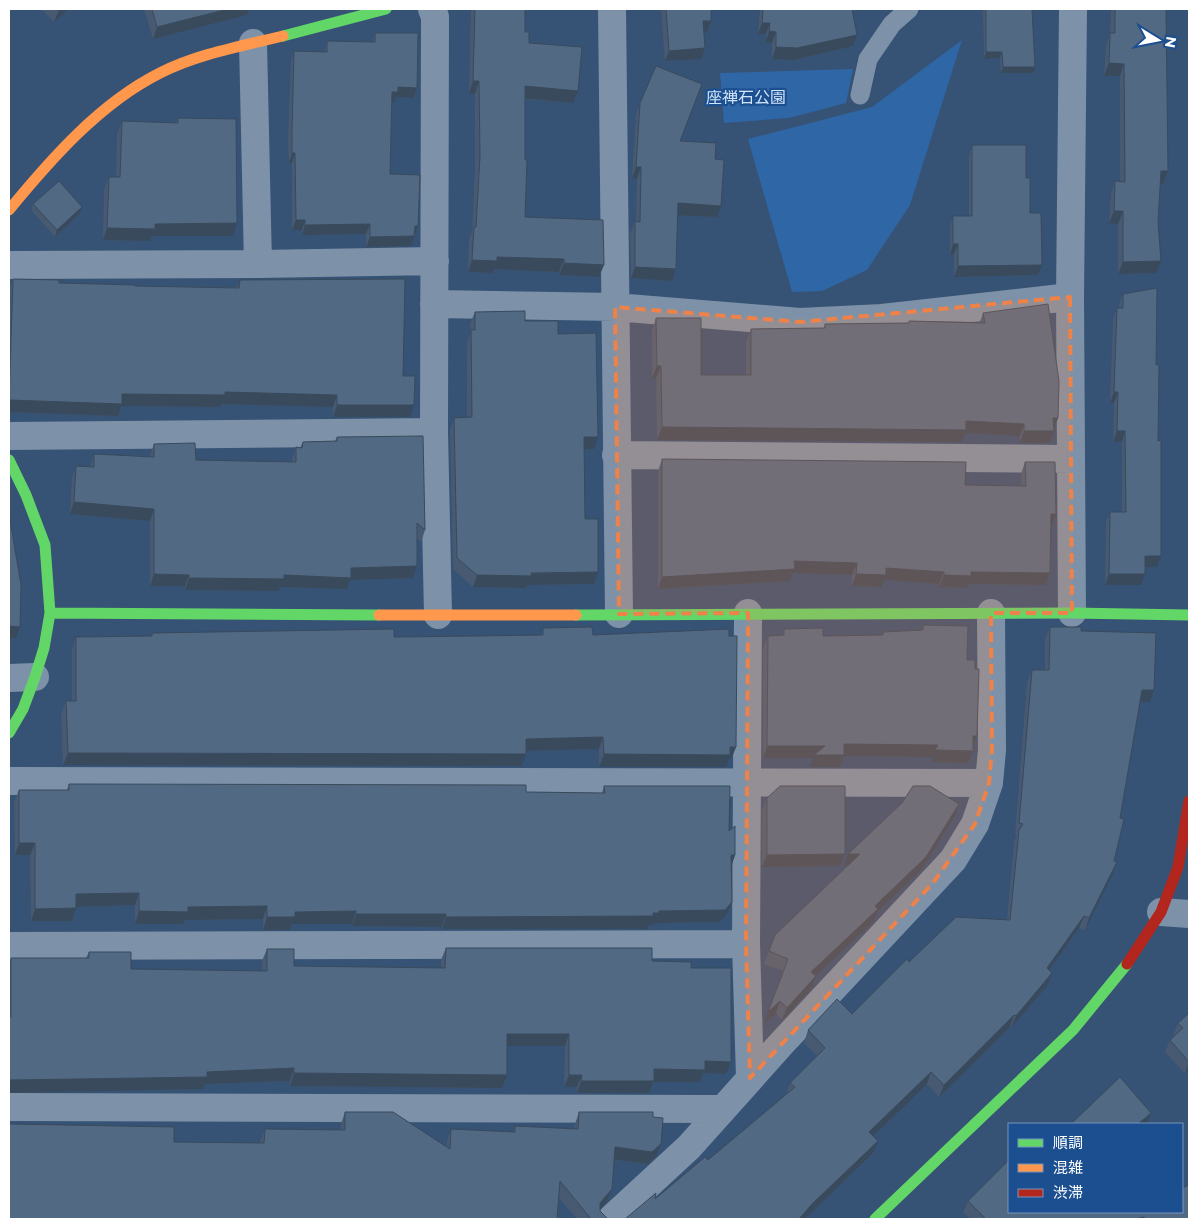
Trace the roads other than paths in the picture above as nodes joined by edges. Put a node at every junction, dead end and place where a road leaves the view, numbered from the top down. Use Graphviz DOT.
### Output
graph roads {
  1 [pos="386,9"];
  2 [pos="432,9"];
  3 [pos="612,9"];
  4 [pos="909,9"];
  5 [pos="1073,9"];
  6 [pos="253,43"];
  7 [pos="860,95"];
  8 [pos="9,210"];
  9 [pos="435,261"];
  10 [pos="258,264"];
  11 [pos="9,265"];
  12 [pos="1070,297"];
  13 [pos="434,304"];
  14 [pos="615,307"];
  15 [pos="434,432"];
  16 [pos="9,436"];
  17 [pos="616,455"];
  18 [pos="1071,459"];
  19 [pos="9,460"];
  20 [pos="50,613"];
  21 [pos="748,613"];
  22 [pos="991,613"];
  23 [pos="1072,613"];
  24 [pos="620,614"];
  25 [pos="438,615"];
  26 [pos="1189,615"];
  27 [pos="22,678"];
  28 [pos="9,733"];
  29 [pos="9,781"];
  30 [pos="989,783"];
  31 [pos="746,784"];
  32 [pos="1189,801"];
  33 [pos="1161,912"];
  34 [pos="1189,914"];
  35 [pos="746,944"];
  36 [pos="9,946"];
  37 [pos="750,1078"];
  38 [pos="9,1106"];
  39 [pos="723,1109"];
  40 [pos="611,1219"];
  41 [pos="875,1219"];
  1 -- 6 [label="street"];
  2 -- 9 [label="street"];
  3 -- 14 [label="street"];
  4 -- 7 [label="lane"];
  5 -- 12 [label="street"];
  6 -- 8 [label="street"];
  6 -- 10 [label="street"];
  9 -- 10 [label="street"];
  9 -- 13 [label="street"];
  10 -- 11 [label="street"];
  12 -- 14 [label="street"];
  12 -- 18 [label="street"];
  13 -- 14 [label="street"];
  13 -- 15 [label="street"];
  14 -- 17 [label="street"];
  15 -- 16 [label="street"];
  15 -- 25 [label="street"];
  17 -- 18 [label="street"];
  17 -- 24 [label="street"];
  18 -- 23 [label="street"];
  19 -- 20 [label="street"];
  20 -- 25 [label="street"];
  20 -- 27 [label="street"];
  21 -- 22 [label="street"];
  21 -- 24 [label="street"];
  21 -- 31 [label="street"];
  22 -- 23 [label="street"];
  22 -- 30 [label="street"];
  23 -- 26 [label="street"];
  24 -- 25 [label="street"];
  27 -- 28 [label="street"];
  29 -- 31 [label="street"];
  30 -- 31 [label="street"];
  30 -- 37 [label="street"];
  31 -- 35 [label="street"];
  32 -- 33 [label="street"];
  33 -- 34 [label="street"];
  33 -- 41 [label="street"];
  35 -- 36 [label="street"];
  35 -- 37 [label="street"];
  37 -- 39 [label="street"];
  38 -- 39 [label="street"];
  39 -- 40 [label="street"];
}
